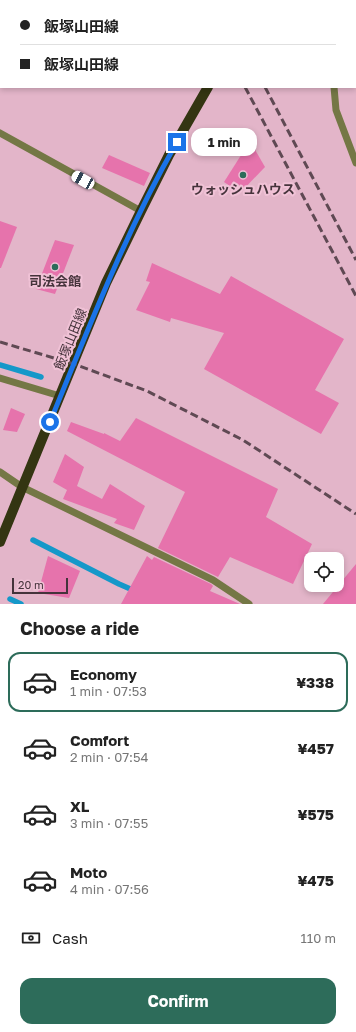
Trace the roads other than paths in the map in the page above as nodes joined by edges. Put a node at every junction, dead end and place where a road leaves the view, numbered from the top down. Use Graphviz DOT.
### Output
graph roads {
  1 [pos="207,88"];
  2 [pos="334,88"];
  3 [pos="0,133"];
  4 [pos="356,162"];
  5 [pos="141,210"];
  6 [pos="0,378"];
  7 [pos="60,396"];
  8 [pos="0,472"];
  9 [pos="22,488"];
  10 [pos="0,542"];
  11 [pos="249,604"];
  1 -- 5 [label="main road, 飯塚山田線"];
  2 -- 4 [label="street"];
  3 -- 5 [label="street"];
  5 -- 7 [label="main road, 飯塚山田線"];
  6 -- 7 [label="street"];
  7 -- 9 [label="main road, 飯塚山田線"];
  8 -- 9 [label="street"];
  9 -- 10 [label="main road, 飯塚山田線"];
  9 -- 11 [label="street"];
}
